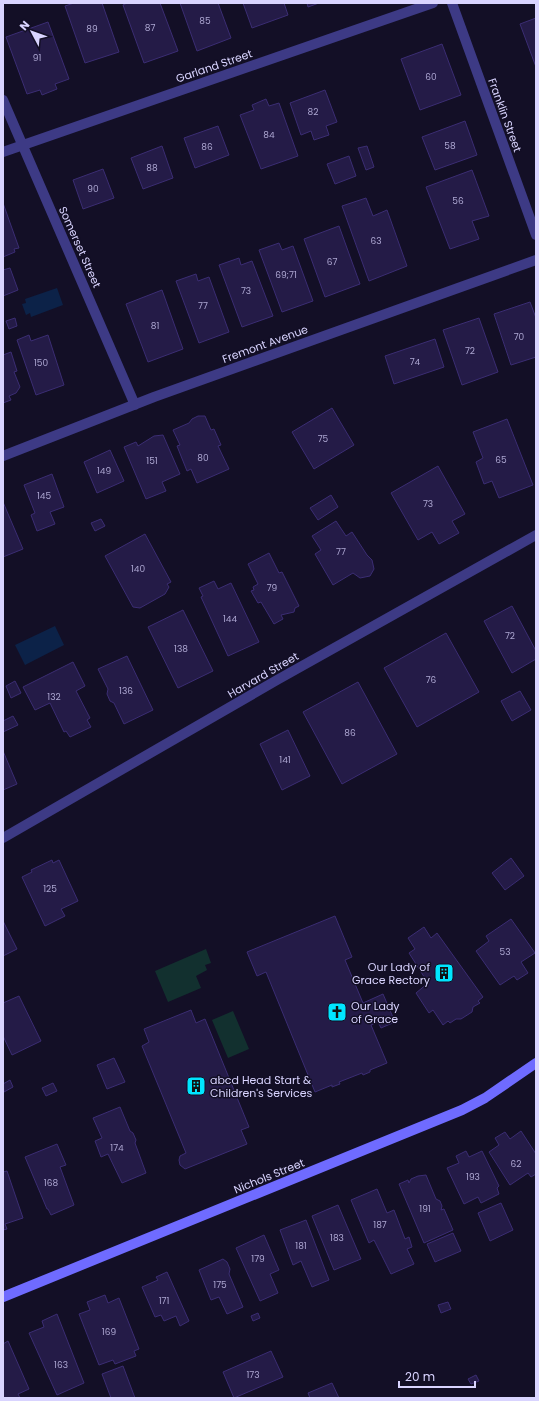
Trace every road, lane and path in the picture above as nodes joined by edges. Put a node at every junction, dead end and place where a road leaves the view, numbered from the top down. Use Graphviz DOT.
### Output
graph roads {
  1 [pos="433,3"];
  2 [pos="452,3"];
  3 [pos="3,100"];
  4 [pos="22,145"];
  5 [pos="3,152"];
  6 [pos="536,236"];
  7 [pos="536,260"];
  8 [pos="135,404"];
  9 [pos="3,456"];
  10 [pos="536,535"];
  11 [pos="3,838"];
  12 [pos="536,1063"];
  13 [pos="3,1297"];
  1 -- 4 [label="street, Garland Street"];
  2 -- 6 [label="street, Franklin Street"];
  3 -- 4 [label="street, Somerset Street"];
  4 -- 5 [label="street, Garland Street"];
  4 -- 8 [label="street, Somerset Street"];
  7 -- 8 [label="street, Fremont Avenue"];
  8 -- 9 [label="street, Fremont Avenue"];
  10 -- 11 [label="street, Harvard Street"];
  12 -- 13 [label="street, Nichols Street"];
}
